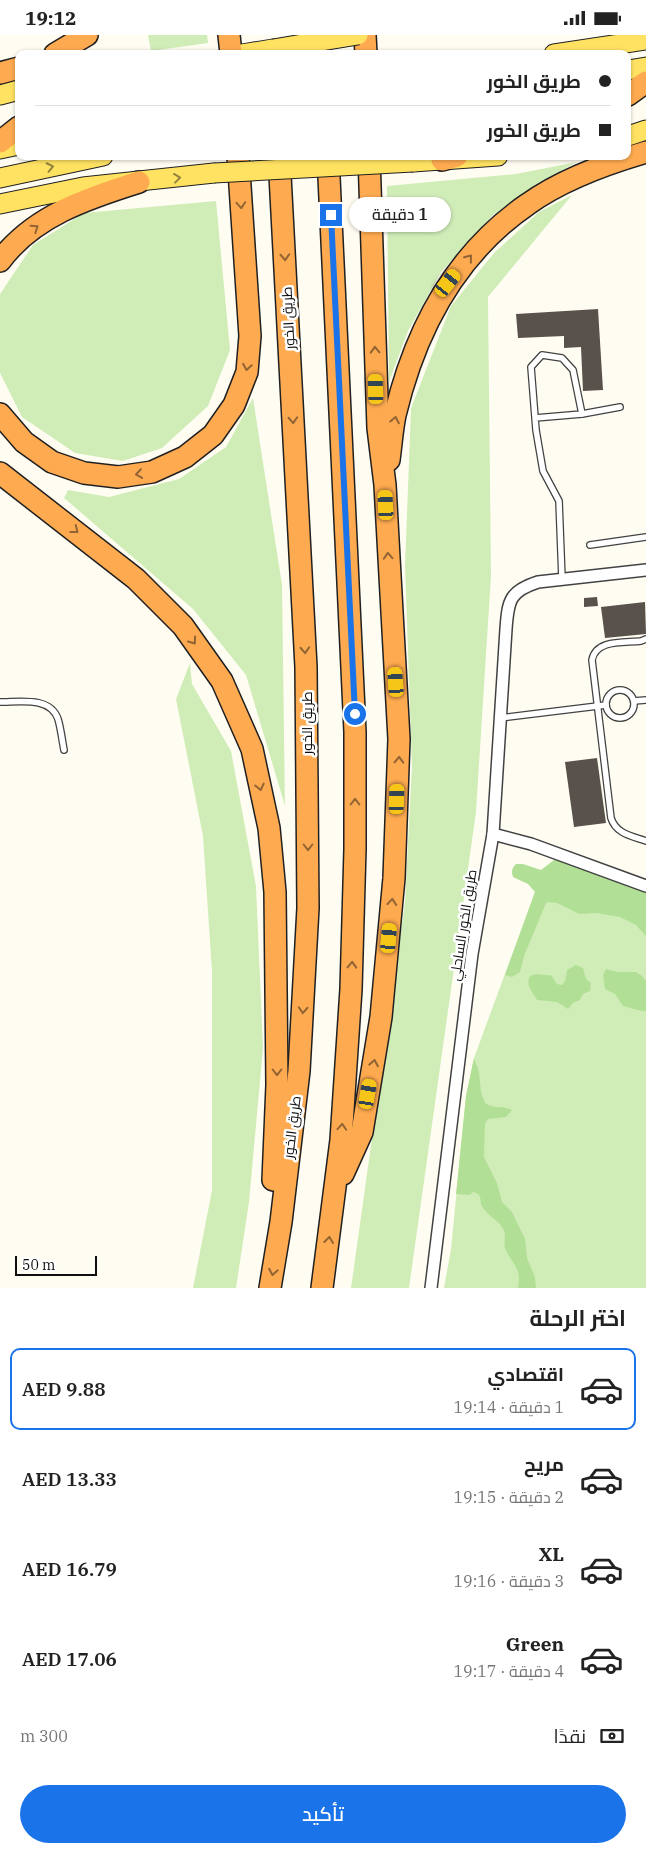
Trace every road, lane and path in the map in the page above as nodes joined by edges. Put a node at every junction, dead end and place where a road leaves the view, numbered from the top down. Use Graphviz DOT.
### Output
graph roads {
  1 [pos="87,35"];
  2 [pos="229,35"];
  3 [pos="273,35"];
  4 [pos="323,35"];
  5 [pos="358,35"];
  6 [pos="365,35"];
  7 [pos="646,40"];
  8 [pos="62,50"];
  9 [pos="231,50"];
  10 [pos="266,50"];
  11 [pos="274,50"];
  12 [pos="324,50"];
  13 [pos="366,50"];
  14 [pos="580,50"];
  15 [pos="646,67"];
  16 [pos="15,69"];
  17 [pos="631,70"];
  18 [pos="0,73"];
  19 [pos="646,82"];
  20 [pos="15,91"];
  21 [pos="631,93"];
  22 [pos="0,95"];
  23 [pos="646,130"];
  24 [pos="15,132"];
  25 [pos="631,135"];
  26 [pos="5,146"];
  27 [pos="646,152"];
  28 [pos="631,156"];
  29 [pos="84,160"];
  30 [pos="238,160"];
  31 [pos="279,160"];
  32 [pos="328,160"];
  33 [pos="369,160"];
  34 [pos="431,160"];
  35 [pos="619,160"];
  36 [pos="1,177"];
  37 [pos="139,182"];
  38 [pos="0,204"];
  39 [pos="0,261"];
  40 [pos="620,407"];
  41 [pos="0,414"];
  42 [pos="582,414"];
  43 [pos="535,418"];
  44 [pos="0,464"];
  45 [pos="0,473"];
  46 [pos="385,485"];
  47 [pos="36,500"];
  48 [pos="646,537"];
  49 [pos="590,545"];
  50 [pos="646,570"];
  51 [pos="562,579"];
  52 [pos="646,639"];
  53 [pos="646,700"];
  54 [pos="634,701"];
  55 [pos="0,702"];
  56 [pos="606,705"];
  57 [pos="598,706"];
  58 [pos="500,718"];
  59 [pos="64,750"];
  60 [pos="493,834"];
  61 [pos="646,841"];
  62 [pos="646,886"];
  63 [pos="335,1193"];
  64 [pos="281,1222"];
  65 [pos="270,1288"];
  66 [pos="322,1288"];
  67 [pos="431,1288"];
  1 -- 8 [label="highway"];
  2 -- 9 [label="highway"];
  3 -- 11 [label="highway"];
  4 -- 12 [label="highway"];
  5 -- 10 [label="main road, bridge"];
  6 -- 13 [label="highway"];
  7 -- 14 [label="main road"];
  15 -- 17 [label="main road"];
  16 -- 18 [label="highway"];
  19 -- 21 [label="highway"];
  20 -- 22 [label="main road"];
  23 -- 25 [label="main road"];
  24 -- 26 [label="highway"];
  28 -- 27 [label="highway, one-way"];
  36 -- 29 [label="main road, one-way"];
  30 -- 41 [label="highway, one-way"];
  31 -- 64 [label="highway, طريق الخور, one-way"];
  63 -- 32 [label="highway, one-way"];
  46 -- 33 [label="highway, one-way"];
  37 -- 34 [label="main road, one-way, bridge"];
  46 -- 35 [label="highway, one-way"];
  37 -- 38 [label="main road"];
  39 -- 37 [label="highway, one-way"];
  40 -- 42 [label="lane"];
  42 -- 43 [label="lane"];
  42 -- 43 [label="lane"];
  43 -- 51 [label="lane"];
  44 -- 47 [label="highway"];
  45 -- 47 [label="highway"];
  63 -- 46 [label="highway, one-way"];
  47 -- 64 [label="highway, one-way"];
  48 -- 49 [label="lane"];
  50 -- 51 [label="street, طريق الخور الساحلي"];
  51 -- 58 [label="street, طريق الخور الساحلي"];
  52 -- 57 [label="lane"];
  53 -- 54 [label="lane"];
  54 -- 56 [label="lane"];
  54 -- 56 [label="lane"];
  55 -- 59 [label="lane"];
  56 -- 57 [label="lane"];
  57 -- 58 [label="lane"];
  57 -- 61 [label="lane"];
  58 -- 60 [label="street, طريق الخور الساحلي"];
  60 -- 62 [label="street"];
  60 -- 67 [label="street, طريق الخور الساحلي"];
  66 -- 63 [label="highway, one-way"];
  64 -- 65 [label="highway, طريق الخور, one-way"];
}
